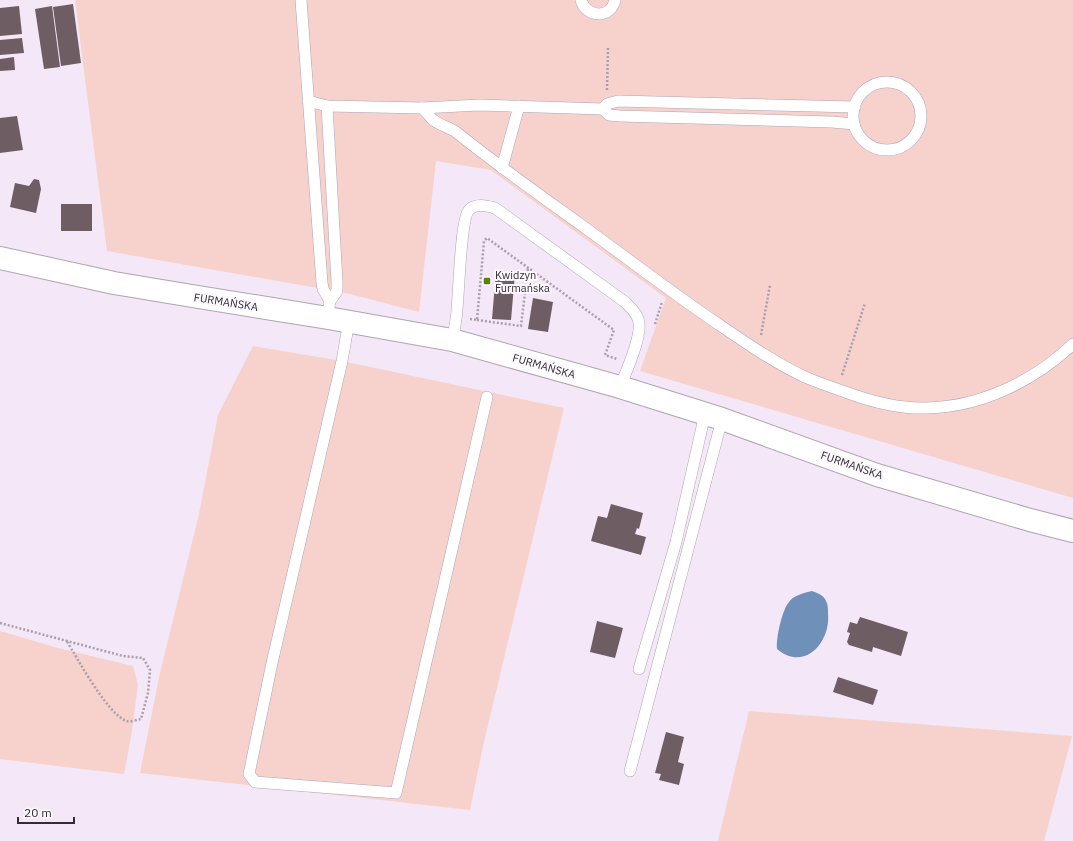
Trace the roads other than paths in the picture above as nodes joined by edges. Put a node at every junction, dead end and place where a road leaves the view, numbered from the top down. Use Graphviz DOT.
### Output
graph roads {
  1 [pos="301,0"];
  2 [pos="581,0"];
  3 [pos="614,0"];
  4 [pos="308,101"];
  5 [pos="327,106"];
  6 [pos="519,106"];
  7 [pos="605,106"];
  8 [pos="855,106"];
  9 [pos="422,108"];
  10 [pos="854,124"];
  11 [pos="502,168"];
  12 [pos="0,258"];
  13 [pos="329,309"];
  14 [pos="349,321"];
  15 [pos="452,340"];
  16 [pos="1073,344"];
  17 [pos="620,387"];
  18 [pos="487,396"];
  19 [pos="714,417"];
  20 [pos="1073,531"];
  21 [pos="639,669"];
  22 [pos="630,771"];
  1 -- 4 [label="lane"];
  2 -- 3 [label="lane"];
  4 -- 5 [label="lane"];
  4 -- 13 [label="lane"];
  5 -- 9 [label="lane"];
  5 -- 13 [label="lane"];
  6 -- 7 [label="lane"];
  6 -- 9 [label="lane"];
  6 -- 11 [label="lane"];
  7 -- 8 [label="lane"];
  7 -- 10 [label="lane"];
  8 -- 10 [label="lane"];
  8 -- 10 [label="lane"];
  9 -- 11 [label="lane"];
  11 -- 16 [label="lane"];
  12 -- 13 [label="street, FURMAŃSKA"];
  13 -- 14 [label="street, FURMAŃSKA"];
  14 -- 15 [label="street, FURMAŃSKA"];
  14 -- 18 [label="lane"];
  15 -- 17 [label="street, FURMAŃSKA"];
  15 -- 17 [label="lane"];
  17 -- 19 [label="street, FURMAŃSKA"];
  19 -- 20 [label="street, FURMAŃSKA"];
  19 -- 21 [label="lane"];
  19 -- 22 [label="lane"];
}
